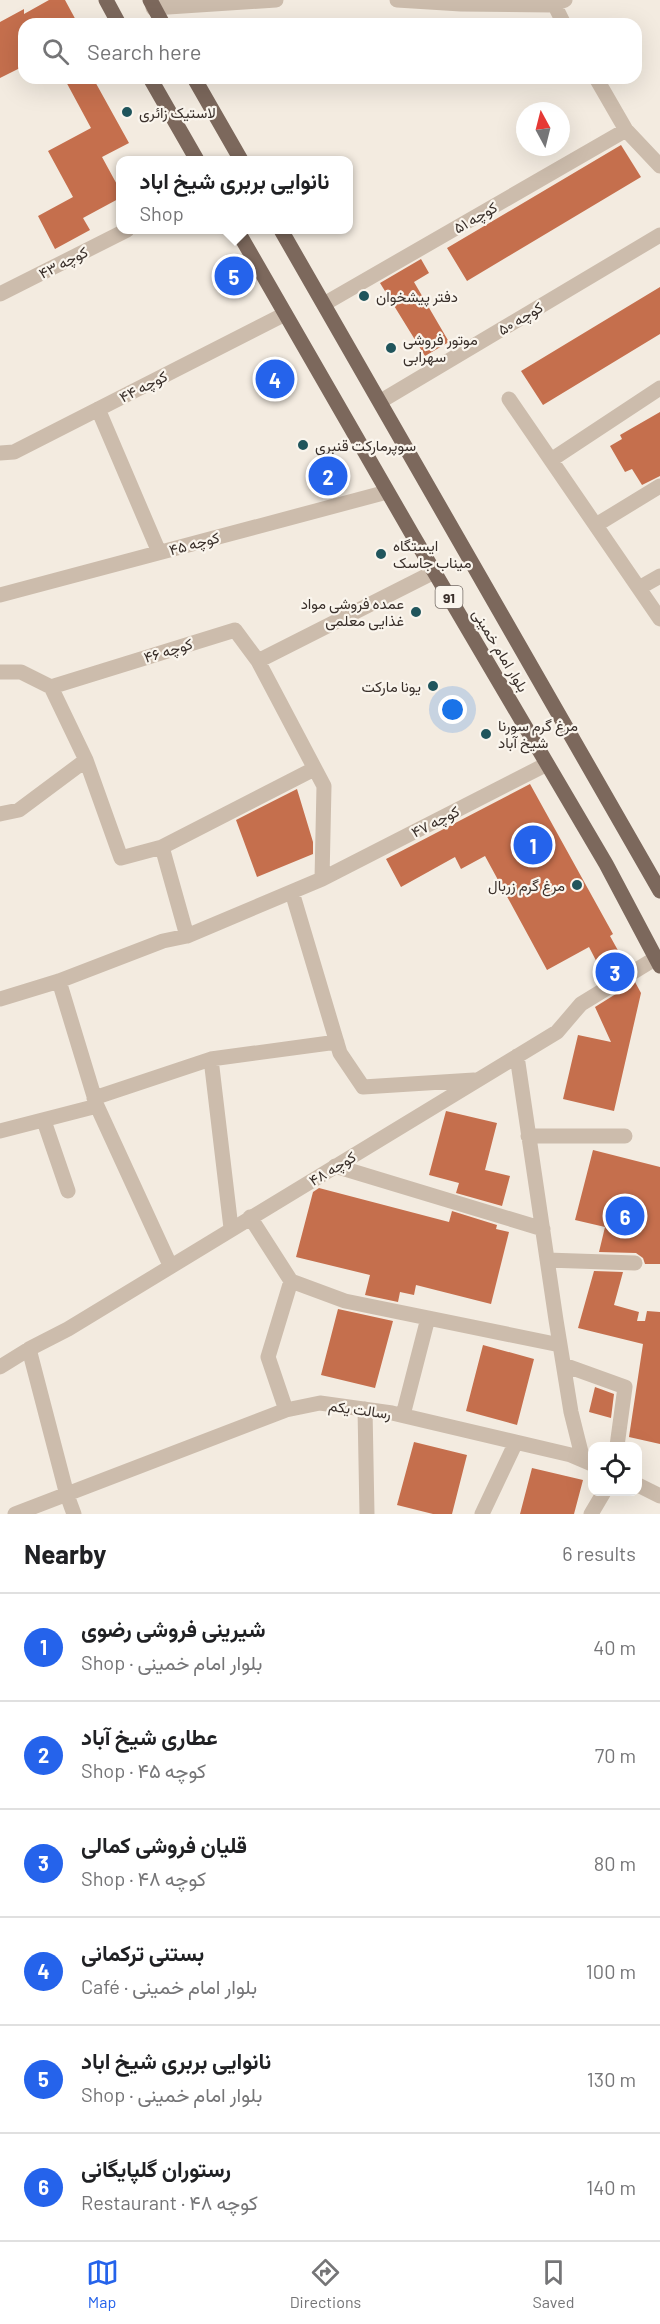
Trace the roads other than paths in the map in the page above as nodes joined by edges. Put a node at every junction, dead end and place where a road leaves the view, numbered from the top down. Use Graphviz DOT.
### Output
graph roads {
  1 [pos="106,0"];
  2 [pos="276,0"];
  3 [pos="397,0"];
  4 [pos="426,1"];
  5 [pos="556,2"];
  6 [pos="152,4"];
  7 [pos="116,18"];
  8 [pos="160,18"];
  9 [pos="562,18"];
  10 [pos="153,84"];
  11 [pos="197,84"];
  12 [pos="599,84"];
  13 [pos="626,130"];
  14 [pos="195,156"];
  15 [pos="239,156"];
  16 [pos="660,165"];
  17 [pos="119,234"];
  18 [pos="239,234"];
  19 [pos="283,234"];
  20 [pos="660,235"];
  21 [pos="0,294"];
  22 [pos="324,304"];
  23 [pos="285,314"];
  24 [pos="660,388"];
  25 [pos="509,399"];
  26 [pos="381,401"];
  27 [pos="98,409"];
  28 [pos="0,453"];
  29 [pos="550,460"];
  30 [pos="660,486"];
  31 [pos="387,492"];
  32 [pos="596,525"];
  33 [pos="159,552"];
  34 [pos="434,572"];
  35 [pos="660,576"];
  36 [pos="639,588"];
  37 [pos="0,595"];
  38 [pos="660,619"];
  39 [pos="258,661"];
  40 [pos="0,672"];
  41 [pos="51,687"];
  42 [pos="86,760"];
  43 [pos="547,764"];
  44 [pos="314,769"];
  45 [pos="0,814"];
  46 [pos="162,847"];
  47 [pos="322,879"];
  48 [pos="658,880"];
  49 [pos="292,891"];
  50 [pos="187,936"];
  51 [pos="658,962"];
  52 [pos="59,981"];
  53 [pos="0,999"];
  54 [pos="337,1042"];
  55 [pos="517,1056"];
  56 [pos="211,1059"];
  57 [pos="477,1080"];
  58 [pos="95,1102"];
  59 [pos="44,1121"];
  60 [pos="0,1131"];
  61 [pos="528,1136"];
  62 [pos="625,1136"];
  63 [pos="335,1166"];
  64 [pos="68,1191"];
  65 [pos="250,1217"];
  66 [pos="231,1228"];
  67 [pos="543,1229"];
  68 [pos="547,1260"];
  69 [pos="635,1263"];
  70 [pos="170,1265"];
  71 [pos="291,1281"];
  72 [pos="428,1318"];
  73 [pos="560,1345"];
  74 [pos="28,1349"];
  75 [pos="564,1365"];
  76 [pos="0,1367"];
  77 [pos="365,1409"];
  78 [pos="286,1410"];
  79 [pos="403,1415"];
  80 [pos="516,1442"];
  81 [pos="618,1442"];
  82 [pos="588,1462"];
  83 [pos="642,1487"];
  84 [pos="67,1496"];
  85 [pos="601,1496"];
  86 [pos="660,1496"];
  87 [pos="15,1514"];
  88 [pos="74,1514"];
  89 [pos="368,1514"];
  90 [pos="482,1514"];
  91 [pos="591,1514"];
  1 -- 7 [label="main road"];
  2 -- 6 [label="street"];
  3 -- 4 [label="street"];
  4 -- 5 [label="street"];
  5 -- 9 [label="street"];
  6 -- 8 [label="main road"];
  10 -- 14 [label="main road"];
  11 -- 15 [label="main road"];
  12 -- 13 [label="street"];
  13 -- 16 [label="street"];
  13 -- 22 [label="street, کوچه ۵۱"];
  17 -- 21 [label="street, کوچه ۴۳"];
  18 -- 23 [label="main road, بلوار امام خمینی / 91"];
  19 -- 22 [label="main road, بلوار امام خمینی / 91"];
  20 -- 26 [label="street, کوچه ۵۰"];
  22 -- 26 [label="main road, بلوار امام خمینی / 91"];
  23 -- 27 [label="street, کوچه ۴۴"];
  23 -- 31 [label="main road, بلوار امام خمینی / 91"];
  24 -- 29 [label="street"];
  25 -- 29 [label="street"];
  26 -- 48 [label="main road, بلوار امام خمینی / 91"];
  27 -- 28 [label="street, کوچه ۴۴"];
  27 -- 33 [label="street"];
  29 -- 32 [label="street"];
  30 -- 32 [label="street"];
  31 -- 33 [label="street, کوچه ۴۵"];
  31 -- 34 [label="main road, بلوار امام خمینی / 91"];
  32 -- 36 [label="street"];
  33 -- 37 [label="street, کوچه ۴۵"];
  34 -- 39 [label="street"];
  34 -- 43 [label="main road, بلوار امام خمینی / 91"];
  35 -- 36 [label="street"];
  36 -- 38 [label="street"];
  39 -- 41 [label="street, کوچه ۴۶"];
  39 -- 44 [label="street"];
  40 -- 41 [label="street"];
  41 -- 42 [label="street"];
  42 -- 45 [label="street"];
  42 -- 46 [label="street"];
  43 -- 47 [label="street, کوچه ۴۷"];
  43 -- 51 [label="main road, بلوار امام خمینی / 91"];
  44 -- 46 [label="street"];
  44 -- 47 [label="street"];
  46 -- 50 [label="street"];
  47 -- 49 [label="street, کوچه ۴۷"];
  49 -- 50 [label="street, کوچه ۴۷"];
  49 -- 54 [label="street"];
  50 -- 52 [label="street, کوچه ۴۷"];
  51 -- 55 [label="street, کوچه ۴۸"];
  52 -- 53 [label="street, کوچه ۴۷"];
  52 -- 58 [label="street"];
  54 -- 56 [label="street"];
  54 -- 57 [label="street"];
  55 -- 57 [label="street, کوچه ۴۸"];
  55 -- 61 [label="street"];
  56 -- 58 [label="street"];
  56 -- 66 [label="street"];
  57 -- 63 [label="street, کوچه ۴۸"];
  58 -- 59 [label="street"];
  58 -- 70 [label="street"];
  59 -- 60 [label="street"];
  59 -- 64 [label="street"];
  61 -- 62 [label="street"];
  61 -- 67 [label="street"];
  63 -- 65 [label="street, کوچه ۴۸"];
  63 -- 67 [label="street"];
  65 -- 66 [label="street, کوچه ۴۸"];
  65 -- 71 [label="street"];
  66 -- 70 [label="street, کوچه ۴۸"];
  67 -- 68 [label="street"];
  68 -- 69 [label="street"];
  68 -- 73 [label="street"];
  70 -- 74 [label="street, کوچه ۴۸"];
  71 -- 72 [label="street"];
  71 -- 78 [label="street"];
  72 -- 73 [label="street"];
  72 -- 79 [label="street"];
  73 -- 75 [label="street"];
  74 -- 76 [label="street, کوچه ۴۸"];
  74 -- 84 [label="street"];
  75 -- 81 [label="street"];
  75 -- 82 [label="street"];
  77 -- 78 [label="street, رسالت یکم"];
  77 -- 79 [label="street, رسالت یکم"];
  77 -- 89 [label="street"];
  78 -- 84 [label="street, رسالت یکم"];
  79 -- 80 [label="street, رسالت یکم"];
  80 -- 82 [label="street, رسالت یکم"];
  80 -- 90 [label="street"];
  83 -- 86 [label="street"];
  84 -- 87 [label="street, رسالت یکم"];
  84 -- 88 [label="street"];
  85 -- 91 [label="street"];
}
